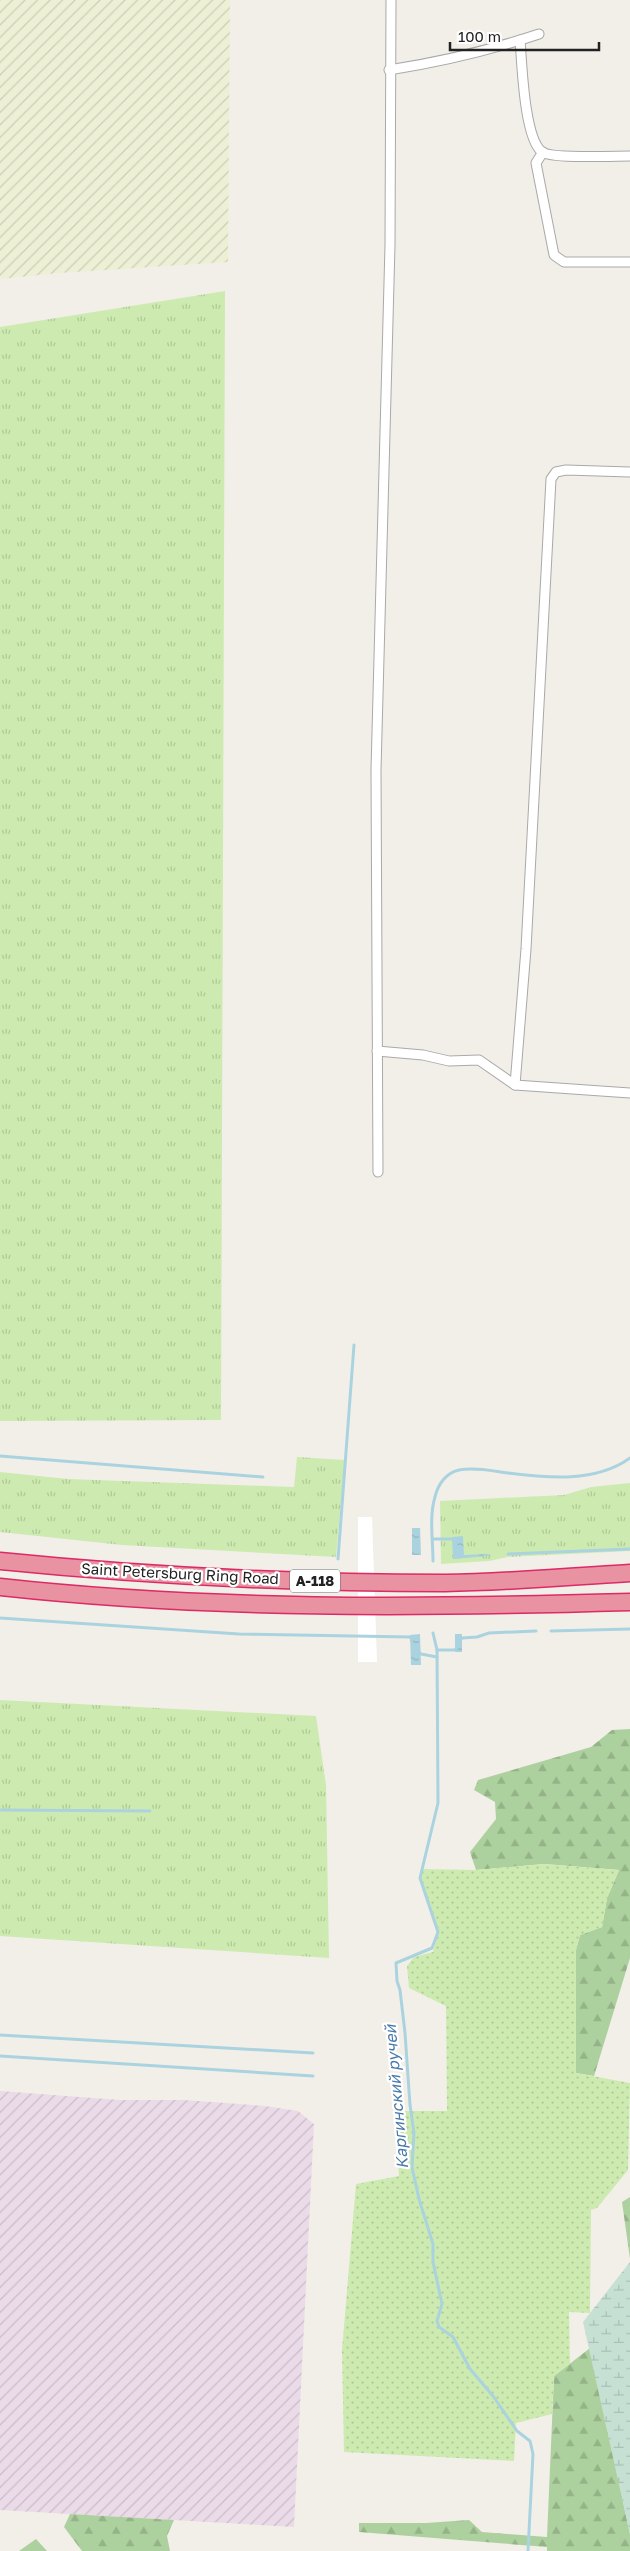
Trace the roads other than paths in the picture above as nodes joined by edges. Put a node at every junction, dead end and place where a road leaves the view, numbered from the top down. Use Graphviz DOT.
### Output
graph roads {
  1 [pos="391,0"];
  2 [pos="539,34"];
  3 [pos="520,40"];
  4 [pos="389,70"];
  5 [pos="543,152"];
  6 [pos="630,156"];
  7 [pos="630,262"];
  8 [pos="630,472"];
  9 [pos="377,1051"];
  10 [pos="515,1085"];
  11 [pos="630,1093"];
  12 [pos="378,1172"];
  13 [pos="0,1562"];
  14 [pos="630,1573"];
  15 [pos="0,1587"];
  16 [pos="630,1602"];
  1 -- 4 [label="street"];
  2 -- 3 [label="street"];
  3 -- 4 [label="street"];
  3 -- 5 [label="street"];
  4 -- 9 [label="street"];
  5 -- 6 [label="street"];
  5 -- 7 [label="street"];
  8 -- 10 [label="street"];
  9 -- 10 [label="street"];
  9 -- 12 [label="street"];
  10 -- 11 [label="street"];
  13 -- 14 [label="highway, Saint Petersburg Ring Road / А-118"];
  15 -- 16 [label="highway, Saint Petersburg Ring Road / А-118"];
}
